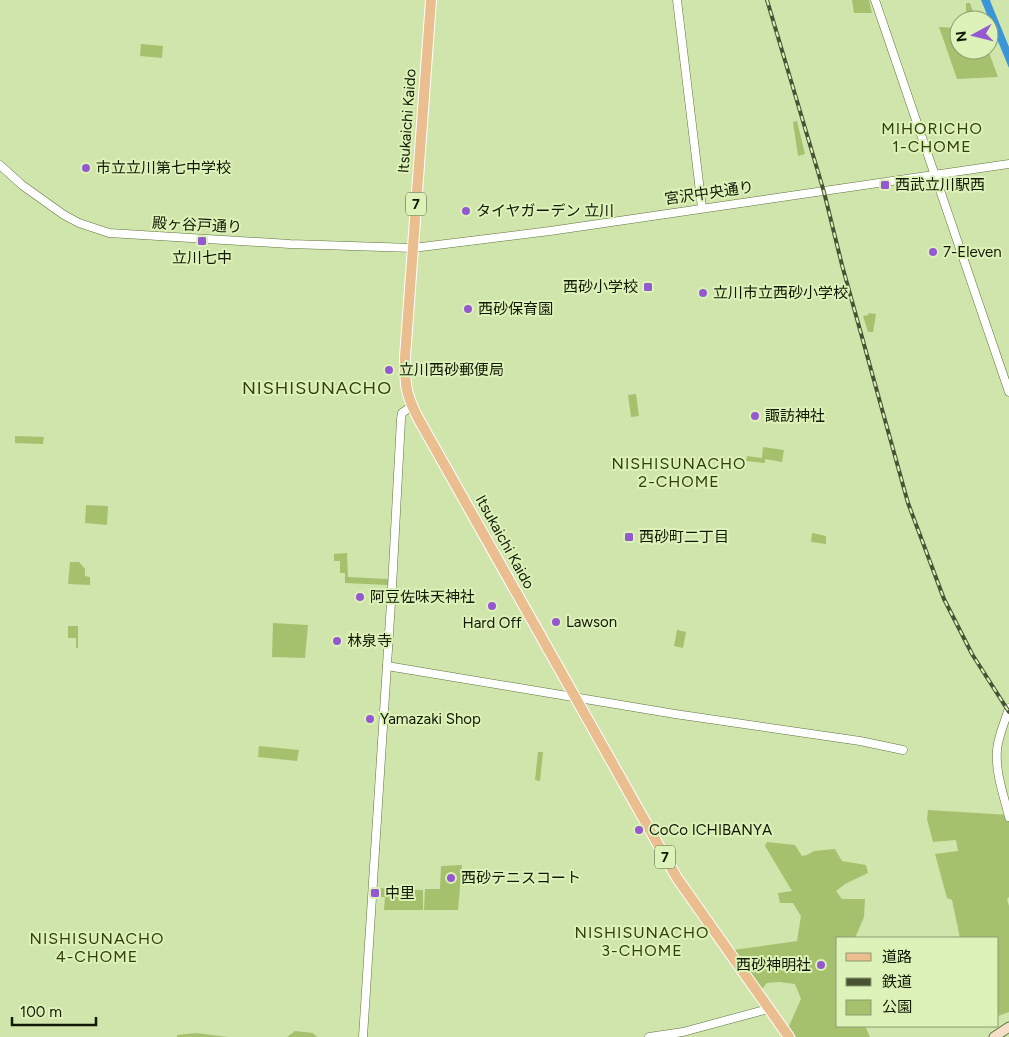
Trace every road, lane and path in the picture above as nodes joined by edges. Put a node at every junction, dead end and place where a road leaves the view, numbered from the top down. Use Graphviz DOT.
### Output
graph roads {
  1 [pos="431,0"];
  2 [pos="677,0"];
  3 [pos="875,0"];
  4 [pos="1009,164"];
  5 [pos="0,165"];
  6 [pos="934,175"];
  7 [pos="702,208"];
  8 [pos="413,248"];
  9 [pos="1009,392"];
  10 [pos="412,406"];
  11 [pos="386,666"];
  12 [pos="575,697"];
  13 [pos="1009,708"];
  14 [pos="902,750"];
  15 [pos="1009,817"];
  16 [pos="768,1009"];
  17 [pos="1009,1027"];
  18 [pos="363,1037"];
  19 [pos="649,1037"];
  20 [pos="790,1037"];
  21 [pos="994,1037"];
  1 -- 8 [label="main road, Itsukaichi Kaido / 7"];
  2 -- 7 [label="street"];
  3 -- 6 [label="street"];
  4 -- 6 [label="street, 宮沢中央通り"];
  5 -- 8 [label="street, 殿ヶ谷戸通り"];
  6 -- 7 [label="street, 宮沢中央通り"];
  6 -- 9 [label="street"];
  7 -- 8 [label="street, 宮沢中央通り"];
  8 -- 10 [label="main road, Itsukaichi Kaido / 7"];
  10 -- 11 [label="street"];
  10 -- 12 [label="main road, Itsukaichi Kaido / 7"];
  11 -- 12 [label="street"];
  11 -- 18 [label="street"];
  12 -- 14 [label="street"];
  12 -- 16 [label="main road, Itsukaichi Kaido / 7"];
  13 -- 15 [label="street"];
  16 -- 19 [label="street"];
  16 -- 20 [label="main road, Itsukaichi Kaido / 7"];
  17 -- 21 [label="main road"];
}
